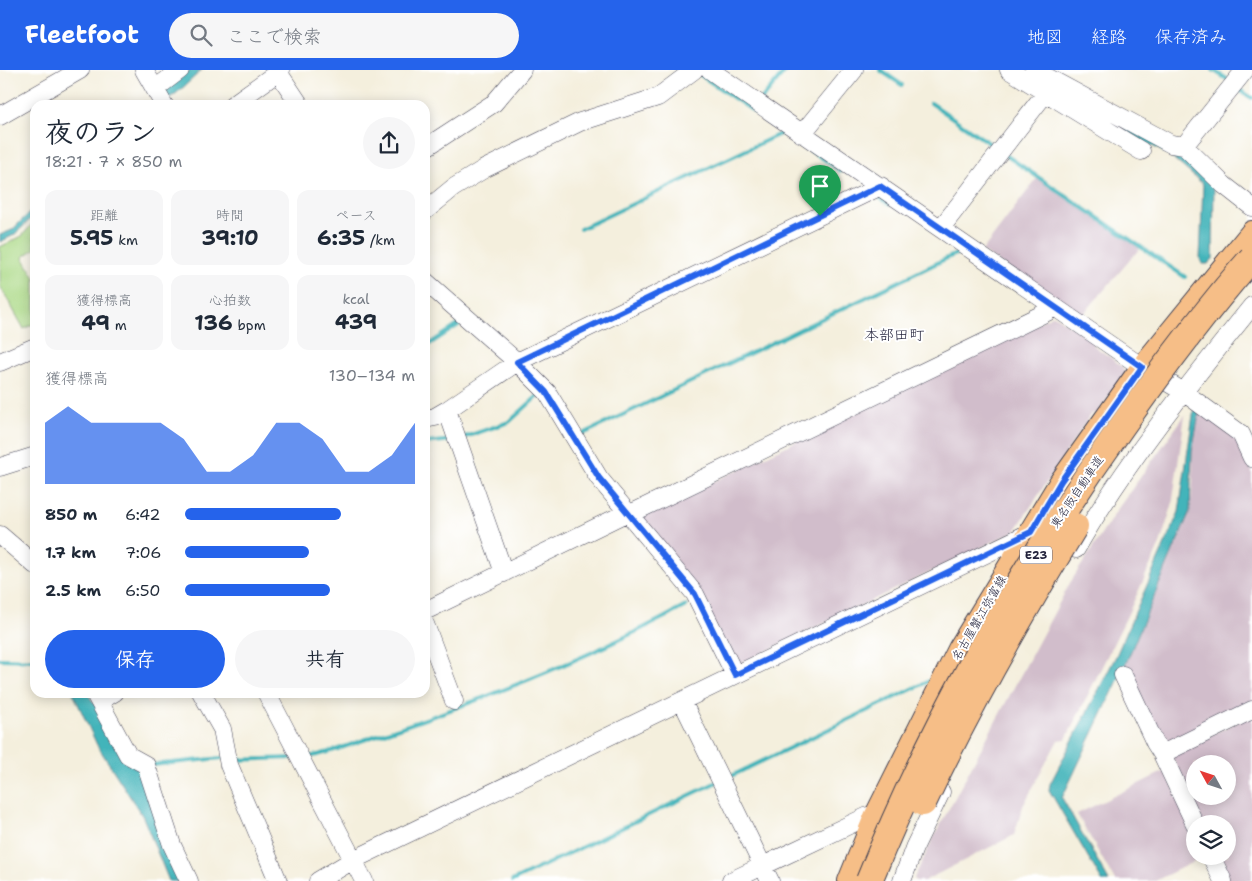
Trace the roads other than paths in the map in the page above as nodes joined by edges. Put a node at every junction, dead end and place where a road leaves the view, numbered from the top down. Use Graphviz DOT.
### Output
graph roads {
  1 [pos="80,70"];
  2 [pos="144,70"];
  3 [pos="180,70"];
  4 [pos="521,70"];
  5 [pos="694,70"];
  6 [pos="710,70"];
  7 [pos="854,70"];
  8 [pos="1009,70"];
  9 [pos="1034,70"];
  10 [pos="1245,70"];
  11 [pos="280,71"];
  12 [pos="1049,88"];
  13 [pos="159,96"];
  14 [pos="239,100"];
  15 [pos="297,100"];
  16 [pos="0,116"];
  17 [pos="802,134"];
  18 [pos="430,145"];
  19 [pos="1184,146"];
  20 [pos="1141,150"];
  21 [pos="880,186"];
  22 [pos="1252,206"];
  23 [pos="430,208"];
  24 [pos="941,228"];
  25 [pos="1252,232"];
  26 [pos="1252,258"];
  27 [pos="430,285"];
  28 [pos="1252,286"];
  29 [pos="1054,306"];
  30 [pos="1252,306"];
  31 [pos="30,349"];
  32 [pos="0,362"];
  33 [pos="517,362"];
  34 [pos="1142,367"];
  35 [pos="1182,391"];
  36 [pos="447,410"];
  37 [pos="430,418"];
  38 [pos="1246,432"];
  39 [pos="30,458"];
  40 [pos="1252,458"];
  41 [pos="0,468"];
  42 [pos="629,513"];
  43 [pos="1031,532"];
  44 [pos="0,535"];
  45 [pos="30,561"];
  46 [pos="504,573"];
  47 [pos="430,609"];
  48 [pos="430,637"];
  49 [pos="735,675"];
  50 [pos="1123,675"];
  51 [pos="104,698"];
  52 [pos="204,698"];
  53 [pos="269,698"];
  54 [pos="454,701"];
  55 [pos="682,701"];
  56 [pos="1252,710"];
  57 [pos="1162,754"];
  58 [pos="1191,815"];
  59 [pos="875,817"];
  60 [pos="353,860"];
  61 [pos="1215,865"];
  62 [pos="766,873"];
  63 [pos="187,880"];
  64 [pos="278,881"];
  65 [pos="318,881"];
  66 [pos="364,881"];
  67 [pos="731,881"];
  68 [pos="849,881"];
  69 [pos="869,881"];
  70 [pos="888,881"];
  71 [pos="902,881"];
  72 [pos="1223,881"];
  1 -- 16 [label="street"];
  2 -- 13 [label="street"];
  3 -- 13 [label="street"];
  4 -- 18 [label="street"];
  5 -- 23 [label="street"];
  6 -- 17 [label="street"];
  7 -- 17 [label="street"];
  8 -- 12 [label="street"];
  9 -- 12 [label="street"];
  10 -- 19 [label="street"];
  11 -- 14 [label="street"];
  11 -- 15 [label="street"];
  12 -- 19 [label="street"];
  12 -- 20 [label="street"];
  12 -- 24 [label="street"];
  17 -- 21 [label="street"];
  19 -- 22 [label="street"];
  21 -- 24 [label="street"];
  21 -- 33 [label="street"];
  24 -- 29 [label="street"];
  25 -- 34 [label="main road, 名古屋蟹江弥富線"];
  26 -- 69 [label="highway, 東名阪自動車道 / E23, bridge"];
  27 -- 33 [label="street"];
  28 -- 70 [label="highway, 東名阪自動車道 / E23, bridge"];
  29 -- 34 [label="street"];
  29 -- 42 [label="street"];
  30 -- 35 [label="street"];
  31 -- 32 [label="street"];
  33 -- 36 [label="street"];
  33 -- 42 [label="street"];
  34 -- 35 [label="street"];
  34 -- 43 [label="main road, 名古屋蟹江弥富線"];
  35 -- 38 [label="street"];
  35 -- 71 [label="street"];
  36 -- 37 [label="street"];
  36 -- 46 [label="street"];
  38 -- 40 [label="street"];
  39 -- 41 [label="street"];
  42 -- 46 [label="street"];
  42 -- 49 [label="street"];
  43 -- 49 [label="street"];
  43 -- 59 [label="main road, 名古屋蟹江弥富線"];
  44 -- 45 [label="street"];
  46 -- 47 [label="street"];
  48 -- 54 [label="street"];
  49 -- 55 [label="street"];
  50 -- 57 [label="street"];
  51 -- 63 [label="street"];
  52 -- 64 [label="street"];
  53 -- 60 [label="street"];
  55 -- 60 [label="street"];
  55 -- 62 [label="street"];
  56 -- 57 [label="street"];
  57 -- 58 [label="street"];
  59 -- 62 [label="street"];
  59 -- 68 [label="main road, 名古屋蟹江弥富線"];
  60 -- 65 [label="street"];
  60 -- 66 [label="street"];
  61 -- 72 [label="street"];
  62 -- 67 [label="street"];
}
